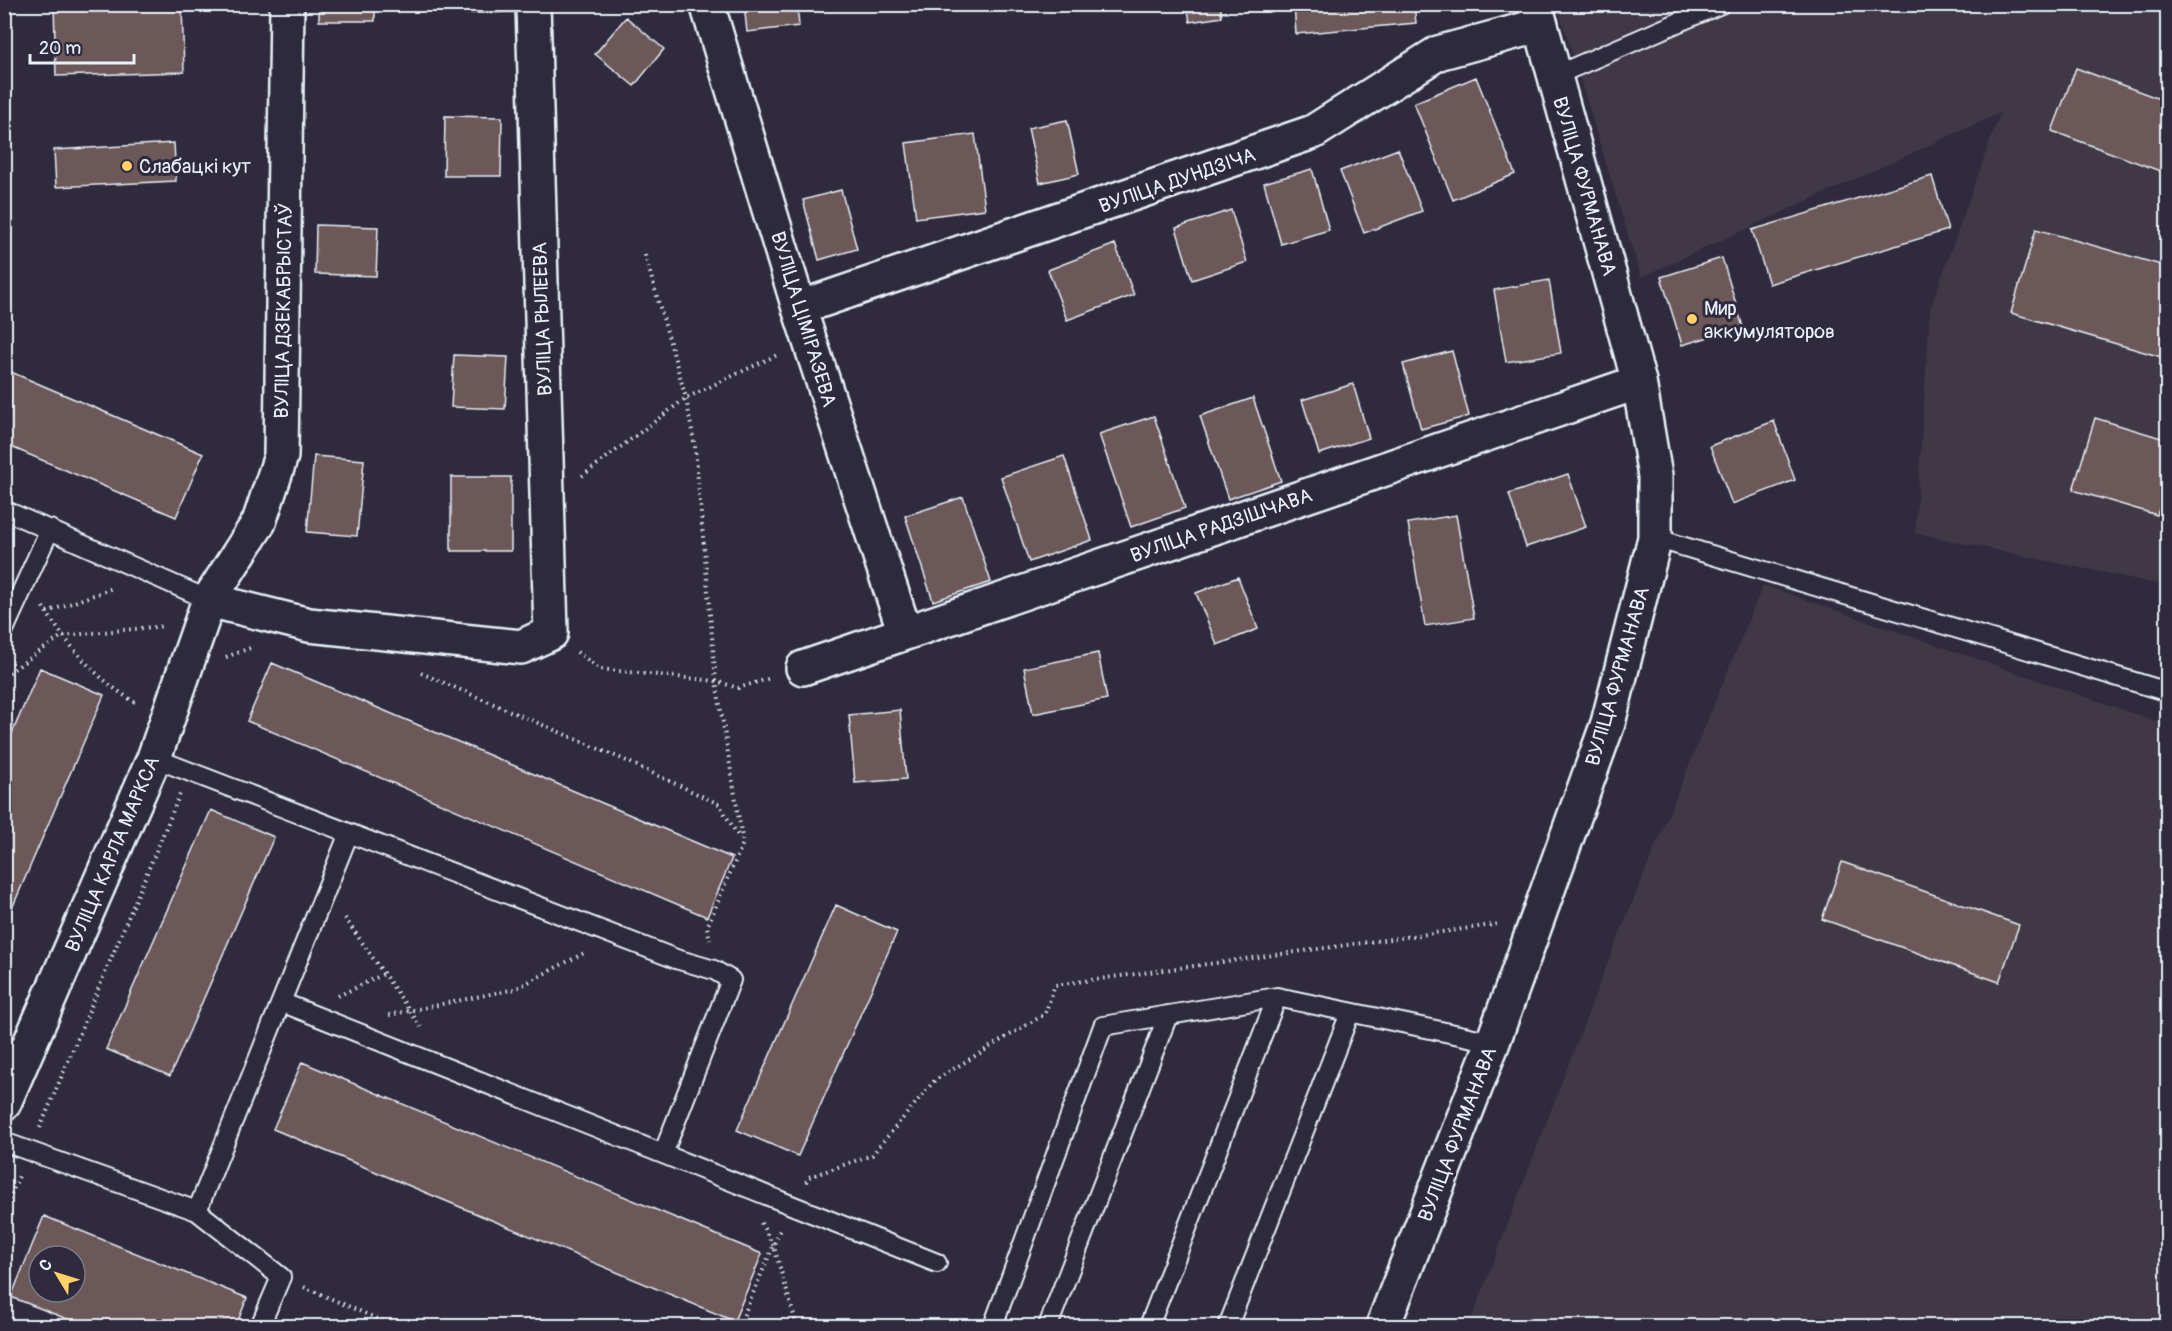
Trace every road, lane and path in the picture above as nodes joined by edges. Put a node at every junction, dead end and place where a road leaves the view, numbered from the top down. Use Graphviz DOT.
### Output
graph roads {
  1 [pos="287,4"];
  2 [pos="533,4"];
  3 [pos="707,4"];
  4 [pos="1721,4"];
  5 [pos="1538,15"];
  6 [pos="1554,76"];
  7 [pos="645,255"];
  8 [pos="799,308"];
  9 [pos="809,340"];
  10 [pos="1639,382"];
  11 [pos="686,398"];
  12 [pos="547,501"];
  13 [pos="4,510"];
  14 [pos="50,529"];
  15 [pos="1655,538"];
  16 [pos="151,575"];
  17 [pos="27,580"];
  18 [pos="205,611"];
  19 [pos="47,612"];
  20 [pos="38,619"];
  21 [pos="4,630"];
  22 [pos="551,633"];
  23 [pos="905,633"];
  24 [pos="62,636"];
  25 [pos="257,645"];
  26 [pos="804,668"];
  27 [pos="416,671"];
  28 [pos="183,674"];
  29 [pos="4,676"];
  30 [pos="716,681"];
  31 [pos="2168,692"];
  32 [pos="168,718"];
  33 [pos="154,758"];
  34 [pos="190,771"];
  35 [pos="349,832"];
  36 [pos="743,843"];
  37 [pos="326,890"];
  38 [pos="1537,919"];
  39 [pos="617,936"];
  40 [pos="714,970"];
  41 [pos="384,974"];
  42 [pos="1276,997"];
  43 [pos="281,1002"];
  44 [pos="410,1010"];
  45 [pos="305,1011"];
  46 [pos="1350,1013"];
  47 [pos="1168,1016"];
  48 [pos="344,1027"];
  49 [pos="1493,1042"];
  50 [pos="451,1069"];
  51 [pos="4,1104"];
  52 [pos="4,1142"];
  53 [pos="30,1151"];
  54 [pos="663,1154"];
  55 [pos="741,1185"];
  56 [pos="789,1204"];
  57 [pos="4,1211"];
  58 [pos="197,1211"];
  59 [pos="774,1247"];
  60 [pos="937,1263"];
  61 [pos="281,1277"];
  62 [pos="260,1326"];
  63 [pos="394,1326"];
  64 [pos="739,1326"];
  65 [pos="797,1326"];
  66 [pos="993,1326"];
  67 [pos="1048,1326"];
  68 [pos="1149,1326"];
  69 [pos="1228,1326"];
  70 [pos="1383,1326"];
  1 -- 18 [label="street, ВУЛІЦА ДЗЕКАБРЫСТАЎ"];
  2 -- 12 [label="street, ВУЛІЦА РЫЛЕЕВА"];
  3 -- 8 [label="street, ВУЛІЦА ЦІМІРАЗЕВА"];
  4 -- 6 [label="lane"];
  5 -- 6 [label="street, ВУЛІЦА ФУРМАНАВА"];
  5 -- 8 [label="street, ВУЛІЦА ДУНДЗІЧА"];
  6 -- 10 [label="street, ВУЛІЦА ФУРМАНАВА"];
  7 -- 11 [label="path"];
  8 -- 9 [label="street, ВУЛІЦА ЦІМІРАЗЕВА"];
  9 -- 11 [label="path"];
  9 -- 23 [label="street, ВУЛІЦА ЦІМІРАЗЕВА"];
  10 -- 15 [label="street, ВУЛІЦА ФУРМАНАВА"];
  10 -- 23 [label="street, ВУЛІЦА РАДЗІШЧАВА"];
  11 -- 12 [label="path"];
  11 -- 30 [label="path"];
  12 -- 22 [label="street, ВУЛІЦА РЫЛЕЕВА"];
  13 -- 14 [label="lane"];
  14 -- 16 [label="lane"];
  14 -- 17 [label="lane"];
  15 -- 31 [label="lane"];
  15 -- 38 [label="street, ВУЛІЦА ФУРМАНАВА"];
  16 -- 18 [label="lane"];
  16 -- 19 [label="path"];
  17 -- 19 [label="path"];
  17 -- 21 [label="lane"];
  18 -- 22 [label="street"];
  18 -- 24 [label="path"];
  18 -- 28 [label="street, ВУЛІЦА КАРЛА МАРКСА"];
  19 -- 20 [label="path"];
  19 -- 24 [label="path"];
  22 -- 30 [label="path"];
  23 -- 26 [label="street, ВУЛІЦА РАДЗІШЧАВА"];
  24 -- 29 [label="path"];
  24 -- 32 [label="path"];
  25 -- 28 [label="path"];
  26 -- 30 [label="path"];
  27 -- 36 [label="path"];
  28 -- 32 [label="street, ВУЛІЦА КАРЛА МАРКСА"];
  30 -- 36 [label="path"];
  32 -- 33 [label="street, ВУЛІЦА КАРЛА МАРКСА"];
  33 -- 34 [label="lane"];
  33 -- 51 [label="street, ВУЛІЦА КАРЛА МАРКСА"];
  34 -- 35 [label="lane"];
  34 -- 53 [label="path"];
  35 -- 37 [label="lane"];
  35 -- 39 [label="lane"];
  36 -- 40 [label="path"];
  37 -- 41 [label="path"];
  37 -- 43 [label="lane"];
  38 -- 49 [label="street, ВУЛІЦА ФУРМАНАВА"];
  38 -- 56 [label="path"];
  39 -- 40 [label="lane"];
  39 -- 44 [label="path"];
  40 -- 54 [label="lane"];
  41 -- 44 [label="path"];
  41 -- 45 [label="path"];
  42 -- 46 [label="lane"];
  42 -- 47 [label="lane"];
  42 -- 68 [label="lane"];
  43 -- 45 [label="lane"];
  43 -- 58 [label="lane"];
  44 -- 48 [label="path"];
  44 -- 50 [label="path"];
  45 -- 48 [label="lane"];
  46 -- 49 [label="lane"];
  46 -- 69 [label="lane"];
  47 -- 66 [label="lane"];
  47 -- 67 [label="lane"];
  48 -- 50 [label="lane"];
  49 -- 70 [label="street, ВУЛІЦА ФУРМАНАВА"];
  50 -- 54 [label="lane"];
  52 -- 53 [label="lane"];
  53 -- 57 [label="path"];
  53 -- 58 [label="lane"];
  54 -- 55 [label="lane"];
  55 -- 56 [label="lane"];
  55 -- 59 [label="path"];
  56 -- 59 [label="path"];
  56 -- 60 [label="lane"];
  58 -- 61 [label="lane"];
  59 -- 64 [label="path"];
  59 -- 65 [label="path"];
  61 -- 62 [label="lane"];
  61 -- 63 [label="path"];
}
